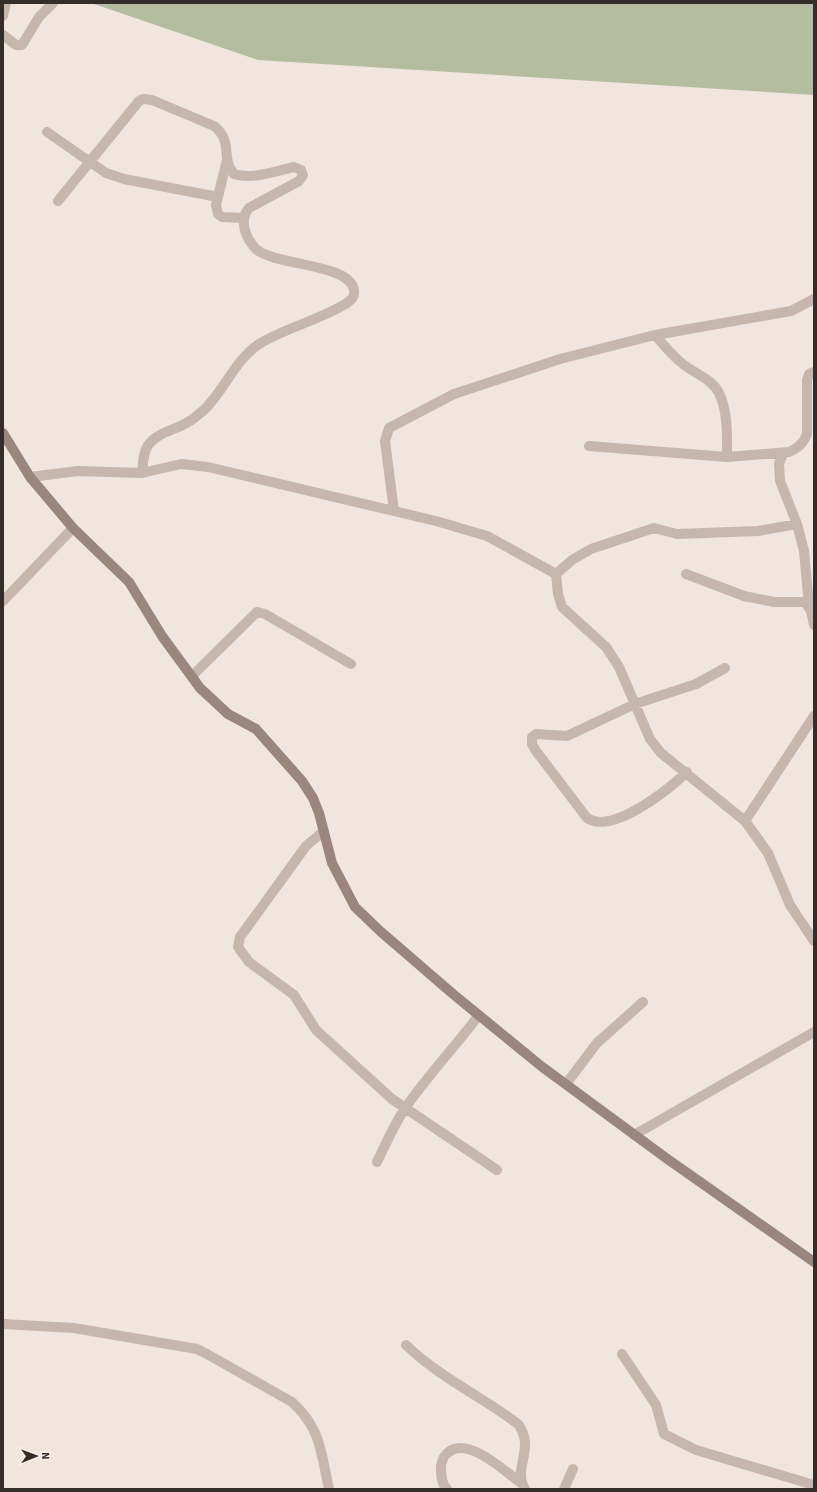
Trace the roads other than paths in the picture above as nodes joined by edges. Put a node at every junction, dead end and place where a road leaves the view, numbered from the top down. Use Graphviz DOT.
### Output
graph roads {
  1 [pos="6,3"];
  2 [pos="53,3"];
  3 [pos="3,16"];
  4 [pos="3,35"];
  5 [pos="47,132"];
  6 [pos="227,160"];
  7 [pos="90,161"];
  8 [pos="218,197"];
  9 [pos="58,201"];
  10 [pos="244,218"];
  11 [pos="814,299"];
  12 [pos="655,335"];
  13 [pos="814,372"];
  14 [pos="3,433"];
  15 [pos="589,446"];
  16 [pos="782,453"];
  17 [pos="727,457"];
  18 [pos="142,473"];
  19 [pos="30,477"];
  20 [pos="394,512"];
  21 [pos="797,524"];
  22 [pos="73,528"];
  23 [pos="556,574"];
  24 [pos="686,574"];
  25 [pos="3,601"];
  26 [pos="809,606"];
  27 [pos="814,625"];
  28 [pos="351,664"];
  29 [pos="725,668"];
  30 [pos="192,676"];
  31 [pos="635,704"];
  32 [pos="814,716"];
  33 [pos="687,772"];
  34 [pos="745,821"];
  35 [pos="324,831"];
  36 [pos="814,942"];
  37 [pos="642,1002"];
  38 [pos="479,1015"];
  39 [pos="814,1032"];
  40 [pos="566,1084"];
  41 [pos="406,1108"];
  42 [pos="634,1135"];
  43 [pos="377,1162"];
  44 [pos="497,1170"];
  45 [pos="814,1262"];
  46 [pos="3,1324"];
  47 [pos="406,1345"];
  48 [pos="622,1354"];
  49 [pos="573,1469"];
  50 [pos="814,1485"];
  51 [pos="524,1486"];
  52 [pos="329,1489"];
  53 [pos="447,1489"];
  54 [pos="564,1489"];
  1 -- 3 [label="street"];
  2 -- 4 [label="street"];
  5 -- 7 [label="street"];
  6 -- 7 [label="street"];
  6 -- 8 [label="street"];
  6 -- 10 [label="street"];
  7 -- 8 [label="street"];
  7 -- 9 [label="street"];
  8 -- 10 [label="street"];
  10 -- 18 [label="street"];
  11 -- 12 [label="street"];
  12 -- 17 [label="street"];
  12 -- 20 [label="street"];
  13 -- 16 [label="street"];
  14 -- 19 [label="street"];
  15 -- 17 [label="street"];
  16 -- 17 [label="street"];
  16 -- 21 [label="street"];
  18 -- 19 [label="street"];
  18 -- 20 [label="street"];
  19 -- 22 [label="street"];
  20 -- 23 [label="street"];
  21 -- 23 [label="street"];
  21 -- 26 [label="street"];
  22 -- 25 [label="street"];
  22 -- 30 [label="street"];
  23 -- 31 [label="street"];
  24 -- 26 [label="street"];
  26 -- 27 [label="street"];
  28 -- 30 [label="street"];
  29 -- 31 [label="street"];
  30 -- 35 [label="street"];
  31 -- 33 [label="street"];
  31 -- 33 [label="street"];
  32 -- 34 [label="street"];
  33 -- 34 [label="street"];
  34 -- 36 [label="street"];
  35 -- 38 [label="street"];
  35 -- 41 [label="street"];
  37 -- 40 [label="street"];
  38 -- 40 [label="street"];
  38 -- 41 [label="street"];
  39 -- 42 [label="street"];
  40 -- 42 [label="street"];
  41 -- 43 [label="street"];
  41 -- 44 [label="street"];
  42 -- 45 [label="street"];
  46 -- 52 [label="street"];
  47 -- 51 [label="street"];
  48 -- 50 [label="street"];
  49 -- 54 [label="street"];
  51 -- 53 [label="street"];
}
